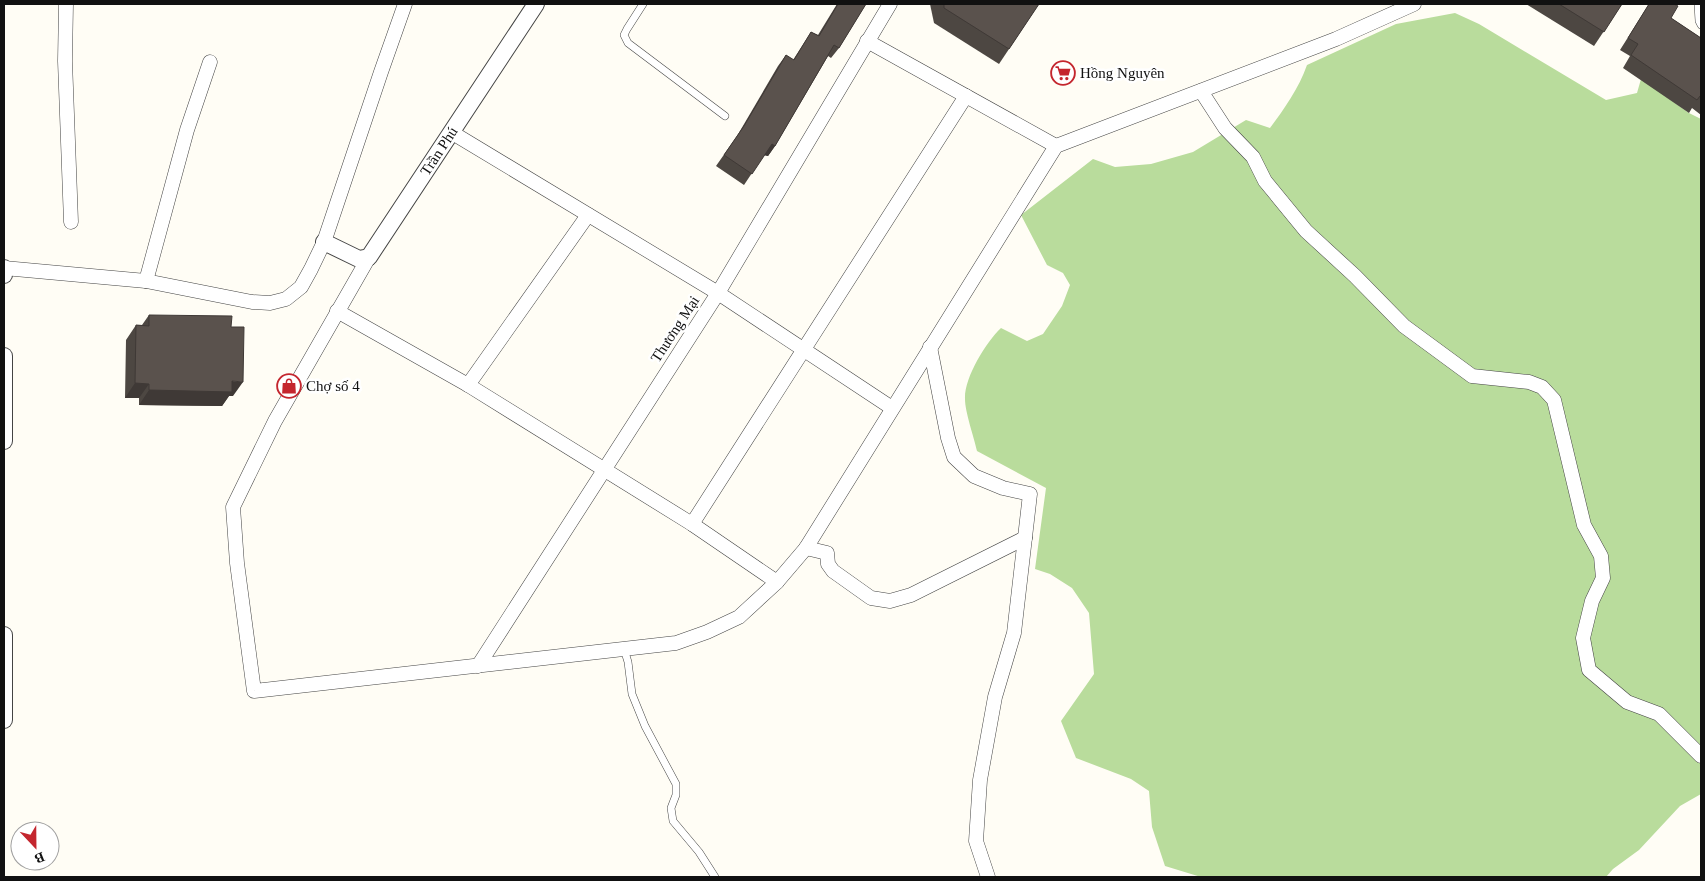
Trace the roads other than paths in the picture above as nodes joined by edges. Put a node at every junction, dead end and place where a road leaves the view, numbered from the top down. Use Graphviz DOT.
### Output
graph roads {
  1 [pos="66,4"];
  2 [pos="406,4"];
  3 [pos="536,4"];
  4 [pos="643,4"];
  5 [pos="890,4"];
  6 [pos="1414,4"];
  7 [pos="1698,4"];
  8 [pos="1701,25"];
  9 [pos="867,41"];
  10 [pos="210,62"];
  11 [pos="1201,91"];
  12 [pos="966,96"];
  13 [pos="725,116"];
  14 [pos="451,132"];
  15 [pos="1056,146"];
  16 [pos="588,215"];
  17 [pos="72,222"];
  18 [pos="324,242"];
  19 [pos="369,257"];
  20 [pos="4,268"];
  21 [pos="4,275"];
  22 [pos="146,281"];
  23 [pos="718,293"];
  24 [pos="337,311"];
  25 [pos="930,347"];
  26 [pos="803,350"];
  27 [pos="4,356"];
  28 [pos="468,385"];
  29 [pos="4,387"];
  30 [pos="892,408"];
  31 [pos="4,441"];
  32 [pos="604,469"];
  33 [pos="692,524"];
  34 [pos="1025,538"];
  35 [pos="806,548"];
  36 [pos="777,582"];
  37 [pos="4,635"];
  38 [pos="624,649"];
  39 [pos="478,666"];
  40 [pos="4,710"];
  41 [pos="1701,756"];
  42 [pos="715,877"];
  43 [pos="988,877"];
  1 -- 17 [label="street"];
  2 -- 18 [label="street"];
  3 -- 14 [label="street, Trần Phú"];
  4 -- 13 [label="lane"];
  5 -- 9 [label="street, Thương Mại"];
  6 -- 11 [label="street"];
  7 -- 8 [label="lane"];
  9 -- 12 [label="street"];
  9 -- 23 [label="street, Thương Mại"];
  10 -- 22 [label="street"];
  11 -- 15 [label="street"];
  11 -- 41 [label="street"];
  12 -- 15 [label="street"];
  12 -- 26 [label="street"];
  14 -- 16 [label="street"];
  14 -- 19 [label="street, Trần Phú"];
  15 -- 25 [label="street"];
  16 -- 23 [label="street"];
  16 -- 28 [label="street"];
  18 -- 19 [label="street"];
  18 -- 22 [label="street"];
  19 -- 24 [label="street"];
  20 -- 21 [label="street"];
  20 -- 22 [label="street"];
  23 -- 26 [label="street"];
  23 -- 32 [label="street, Thương Mại"];
  24 -- 28 [label="street"];
  24 -- 39 [label="street"];
  25 -- 30 [label="street"];
  25 -- 34 [label="street"];
  26 -- 30 [label="street"];
  26 -- 33 [label="street"];
  27 -- 29 [label="street"];
  28 -- 32 [label="street"];
  29 -- 31 [label="street"];
  30 -- 35 [label="street"];
  32 -- 33 [label="street"];
  32 -- 39 [label="street, Thương Mại"];
  33 -- 36 [label="street"];
  34 -- 35 [label="street"];
  34 -- 43 [label="street"];
  35 -- 36 [label="street"];
  36 -- 38 [label="street"];
  37 -- 40 [label="street"];
  38 -- 39 [label="street"];
  38 -- 42 [label="lane"];
}
